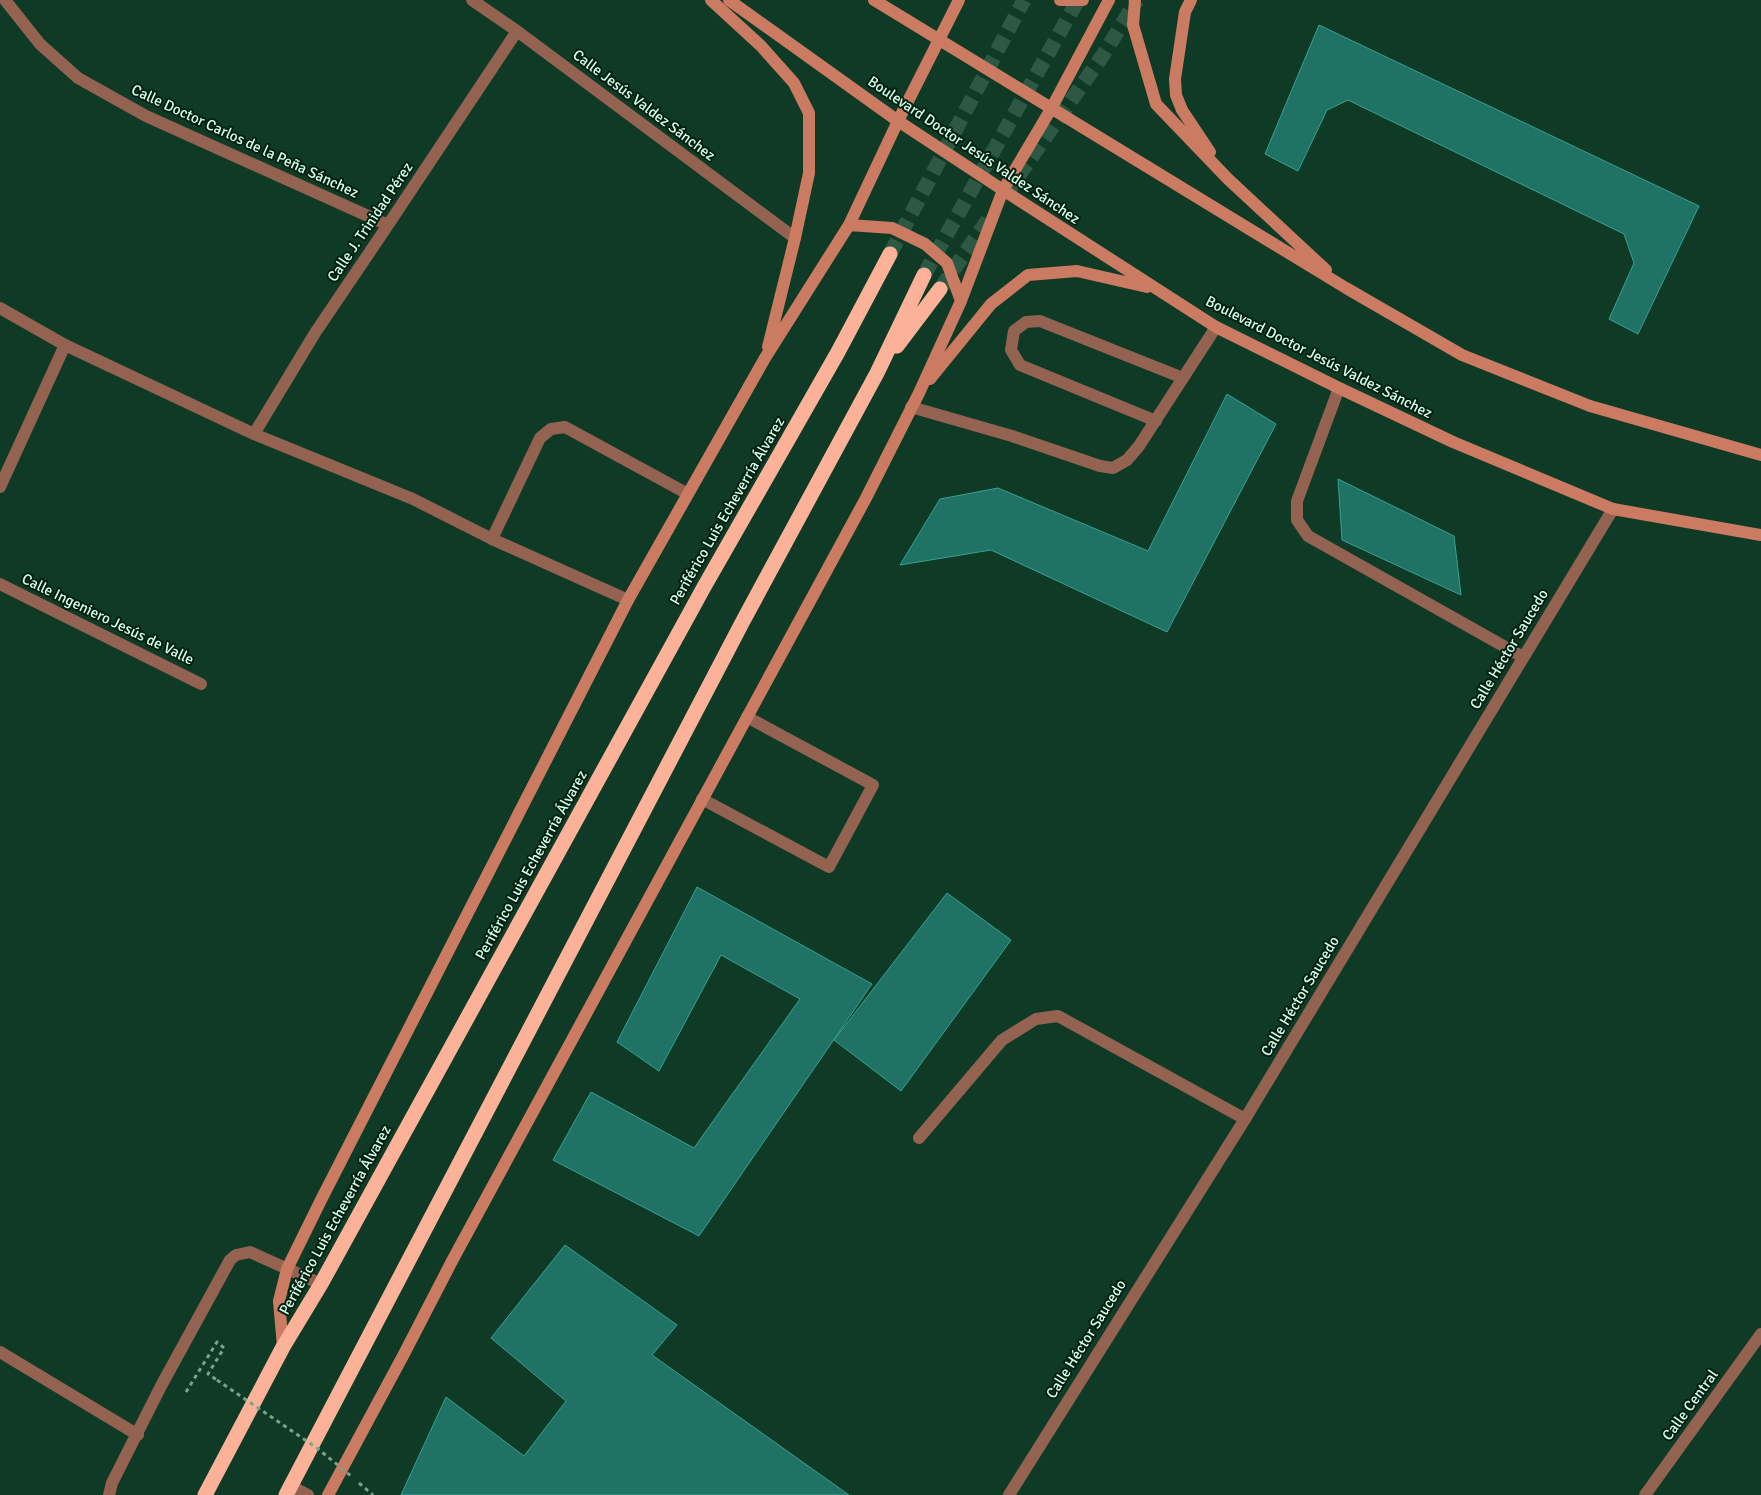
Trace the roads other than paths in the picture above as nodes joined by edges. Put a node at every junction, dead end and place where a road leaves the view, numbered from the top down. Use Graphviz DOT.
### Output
graph roads {
  1 [pos="5,0"];
  2 [pos="472,0"];
  3 [pos="711,0"];
  4 [pos="729,0"];
  5 [pos="874,0"];
  6 [pos="959,0"];
  7 [pos="1060,0"];
  8 [pos="1083,0"];
  9 [pos="1109,0"];
  10 [pos="1135,0"];
  11 [pos="1191,0"];
  12 [pos="517,31"];
  13 [pos="938,40"];
  14 [pos="1051,109"];
  15 [pos="898,121"];
  16 [pos="1228,179"];
  17 [pos="1003,190"];
  18 [pos="388,225"];
  19 [pos="849,225"];
  20 [pos="795,238"];
  21 [pos="890,254"];
  22 [pos="924,275"];
  23 [pos="1346,288"];
  24 [pos="940,289"];
  25 [pos="1157,290"];
  26 [pos="961,301"];
  27 [pos="0,308"];
  28 [pos="1216,327"];
  29 [pos="65,345"];
  30 [pos="765,358"];
  31 [pos="877,373"];
  32 [pos="1183,378"];
  33 [pos="1339,388"];
  34 [pos="918,393"];
  35 [pos="911,408"];
  36 [pos="1156,421"];
  37 [pos="254,434"];
  38 [pos="1761,455"];
  39 [pos="0,487"];
  40 [pos="688,494"];
  41 [pos="1613,509"];
  42 [pos="1761,535"];
  43 [pos="492,540"];
  44 [pos="0,584"];
  45 [pos="628,600"];
  46 [pos="1523,657"];
  47 [pos="201,684"];
  48 [pos="747,717"];
  49 [pos="702,799"];
  50 [pos="1245,1119"];
  51 [pos="919,1138"];
  52 [pos="287,1269"];
  53 [pos="321,1284"];
  54 [pos="1761,1334"];
  55 [pos="283,1347"];
  56 [pos="0,1352"];
  57 [pos="138,1435"];
  58 [pos="289,1490"];
  59 [pos="109,1495"];
  60 [pos="206,1495"];
  61 [pos="308,1495"];
  62 [pos="328,1495"];
  63 [pos="1009,1495"];
  64 [pos="1645,1495"];
  1 -- 18 [label="street, Calle Doctor Carlos de la Peña Sánchez"];
  2 -- 12 [label="street, Calle Jesús Valdez Sánchez"];
  3 -- 20 [label="main road"];
  4 -- 15 [label="main road, Boulevard Doctor Jesús Valdez Sánchez"];
  5 -- 13 [label="main road"];
  6 -- 13 [label="main road"];
  7 -- 8 [label="main road"];
  9 -- 14 [label="main road"];
  10 -- 16 [label="main road"];
  11 -- 16 [label="main road"];
  12 -- 18 [label="street, Calle J. Trinidad Pérez"];
  12 -- 20 [label="street, Calle Jesús Valdez Sánchez"];
  13 -- 14 [label="main road"];
  13 -- 15 [label="main road"];
  14 -- 17 [label="main road"];
  14 -- 23 [label="main road"];
  15 -- 17 [label="main road, Boulevard Doctor Jesús Valdez Sánchez"];
  15 -- 19 [label="main road"];
  16 -- 23 [label="main road"];
  17 -- 25 [label="main road, Boulevard Doctor Jesús Valdez Sánchez"];
  17 -- 26 [label="main road"];
  18 -- 37 [label="street, Calle J. Trinidad Pérez"];
  19 -- 26 [label="main road"];
  19 -- 30 [label="main road"];
  20 -- 30 [label="main road"];
  21 -- 53 [label="highway, Periférico Luis Echeverría Álvarez"];
  22 -- 31 [label="highway"];
  23 -- 38 [label="main road"];
  24 -- 31 [label="highway"];
  25 -- 28 [label="main road, Boulevard Doctor Jesús Valdez Sánchez"];
  25 -- 34 [label="main road"];
  26 -- 34 [label="main road"];
  27 -- 29 [label="street"];
  28 -- 32 [label="street"];
  28 -- 33 [label="main road, Boulevard Doctor Jesús Valdez Sánchez"];
  29 -- 37 [label="street"];
  29 -- 39 [label="street"];
  30 -- 40 [label="main road"];
  31 -- 58 [label="highway"];
  32 -- 36 [label="street"];
  32 -- 36 [label="street"];
  33 -- 41 [label="main road, Boulevard Doctor Jesús Valdez Sánchez"];
  33 -- 46 [label="street"];
  34 -- 35 [label="main road"];
  35 -- 36 [label="street"];
  35 -- 48 [label="main road"];
  37 -- 43 [label="street"];
  40 -- 43 [label="street"];
  40 -- 45 [label="main road"];
  41 -- 42 [label="main road, Boulevard Doctor Jesús Valdez Sánchez"];
  41 -- 46 [label="street, Calle Héctor Saucedo"];
  43 -- 45 [label="street"];
  44 -- 47 [label="street, Calle Ingeniero Jesús de Valle"];
  45 -- 52 [label="main road"];
  46 -- 50 [label="street, Calle Héctor Saucedo"];
  48 -- 49 [label="main road"];
  48 -- 49 [label="street"];
  49 -- 62 [label="main road"];
  50 -- 51 [label="street"];
  50 -- 63 [label="street, Calle Héctor Saucedo"];
  52 -- 53 [label="street"];
  52 -- 55 [label="main road"];
  52 -- 57 [label="street"];
  53 -- 55 [label="highway, Periférico Luis Echeverría Álvarez"];
  54 -- 64 [label="street, Calle Central"];
  55 -- 60 [label="highway, Periférico Luis Echeverría Álvarez"];
  56 -- 57 [label="street"];
  57 -- 59 [label="street"];
  58 -- 61 [label="street"];
}
